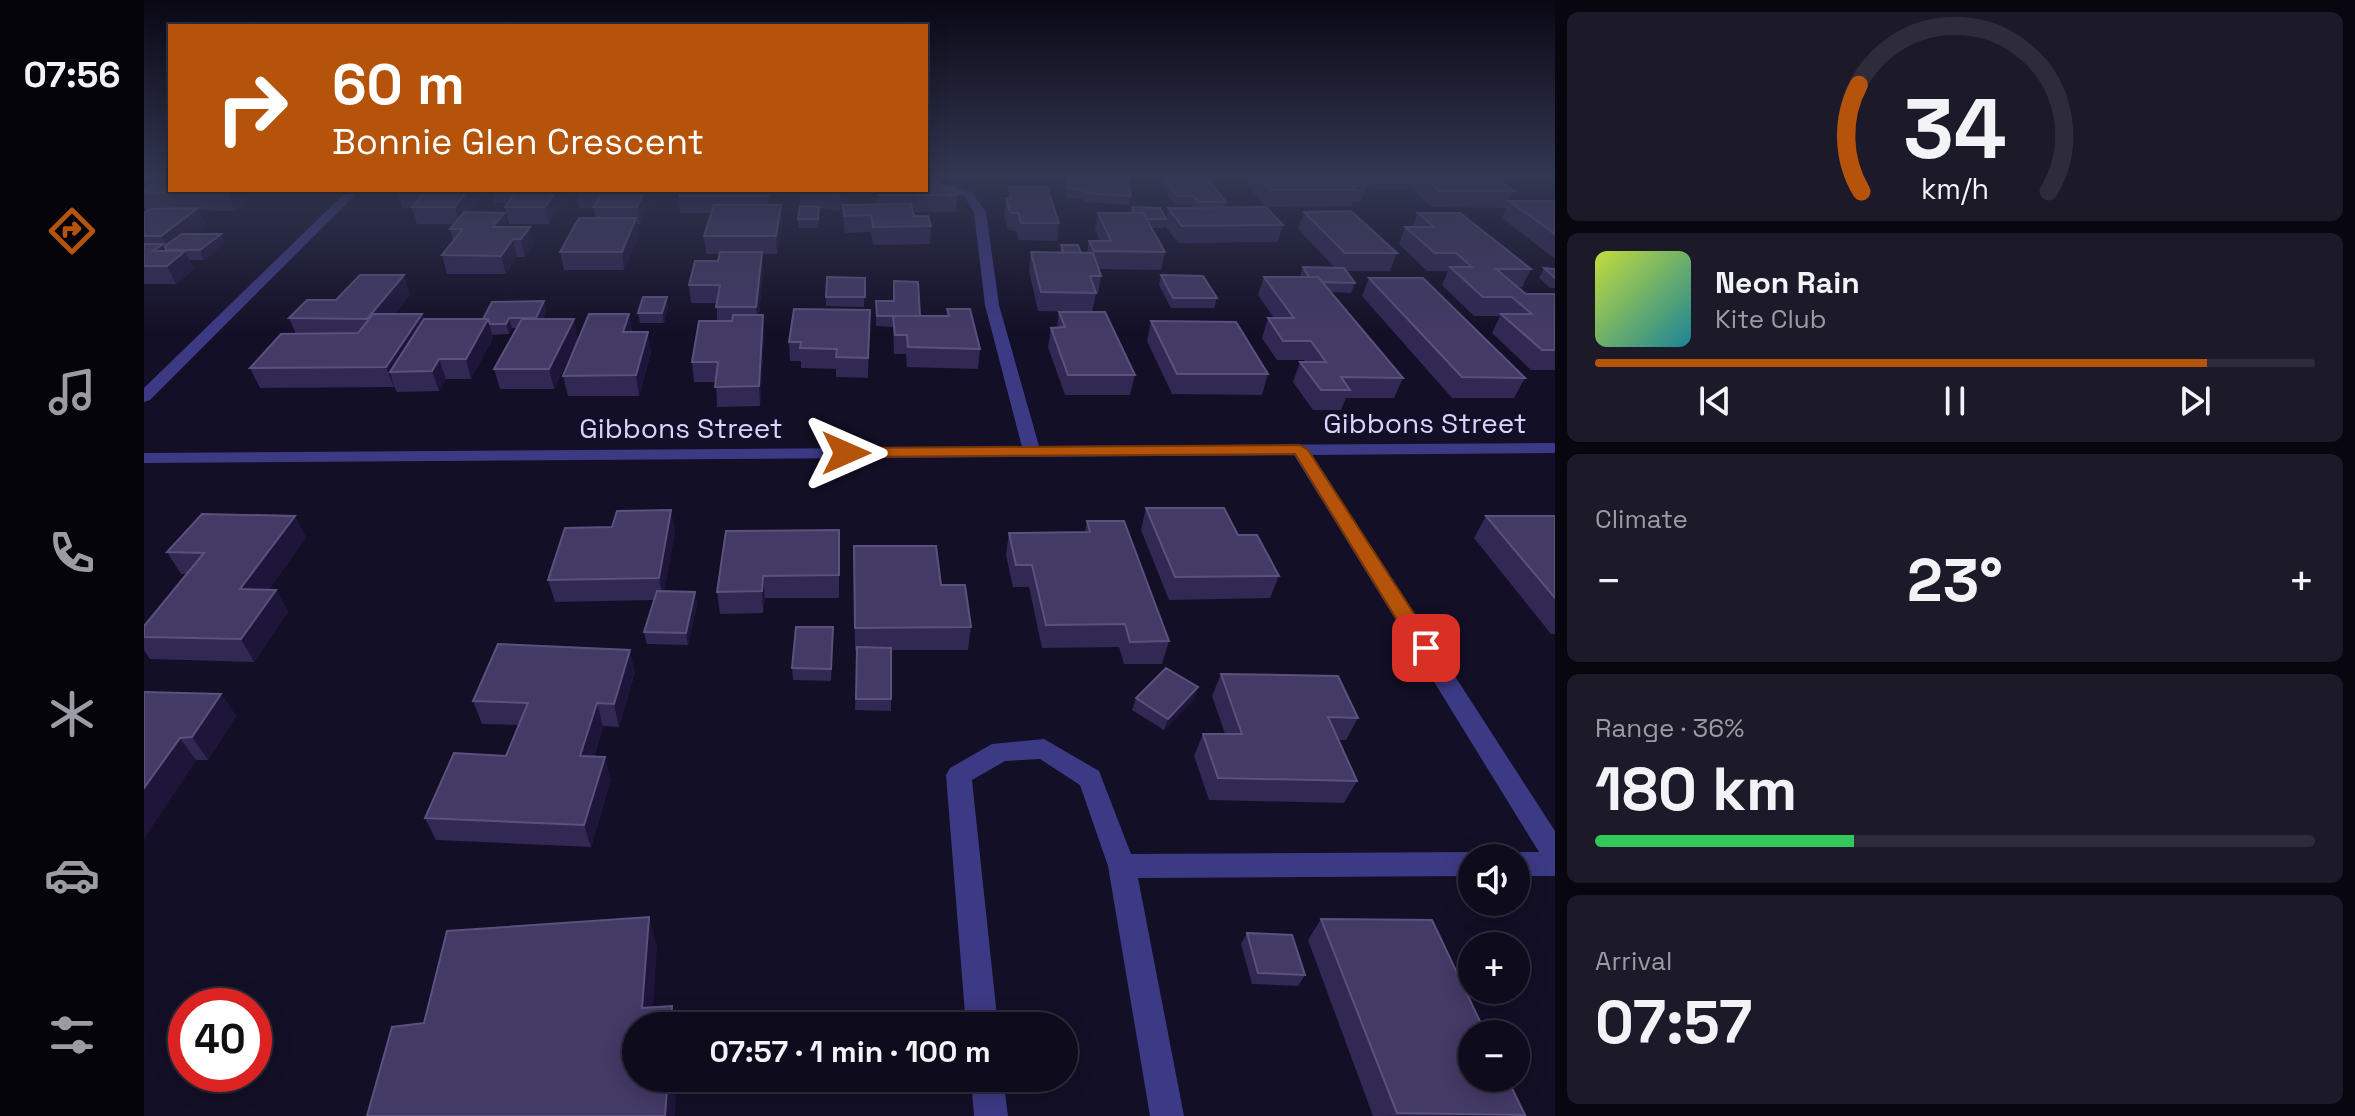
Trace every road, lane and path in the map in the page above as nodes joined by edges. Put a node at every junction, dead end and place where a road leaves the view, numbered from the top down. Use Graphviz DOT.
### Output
graph roads {
  1 [pos="315,228"];
  2 [pos="982,228"];
  3 [pos="144,397"];
  4 [pos="1555,448"];
  5 [pos="1300,450"];
  6 [pos="1032,451"];
  7 [pos="144,458"];
  8 [pos="1555,854"];
  9 [pos="1458,864"];
  10 [pos="1530,864"];
  11 [pos="1555,864"];
  12 [pos="1122,866"];
  13 [pos="981,1012"];
  14 [pos="988,1092"];
  15 [pos="991,1116"];
  16 [pos="1167,1116"];
  1 -- 3 [label="street"];
  2 -- 6 [label="street"];
  4 -- 5 [label="street, Gibbons Street"];
  5 -- 6 [label="street, Gibbons Street"];
  5 -- 8 [label="street"];
  6 -- 7 [label="street, Gibbons Street"];
  9 -- 12 [label="street"];
  10 -- 11 [label="street"];
  12 -- 13 [label="street"];
  12 -- 16 [label="street"];
  14 -- 15 [label="street"];
}
